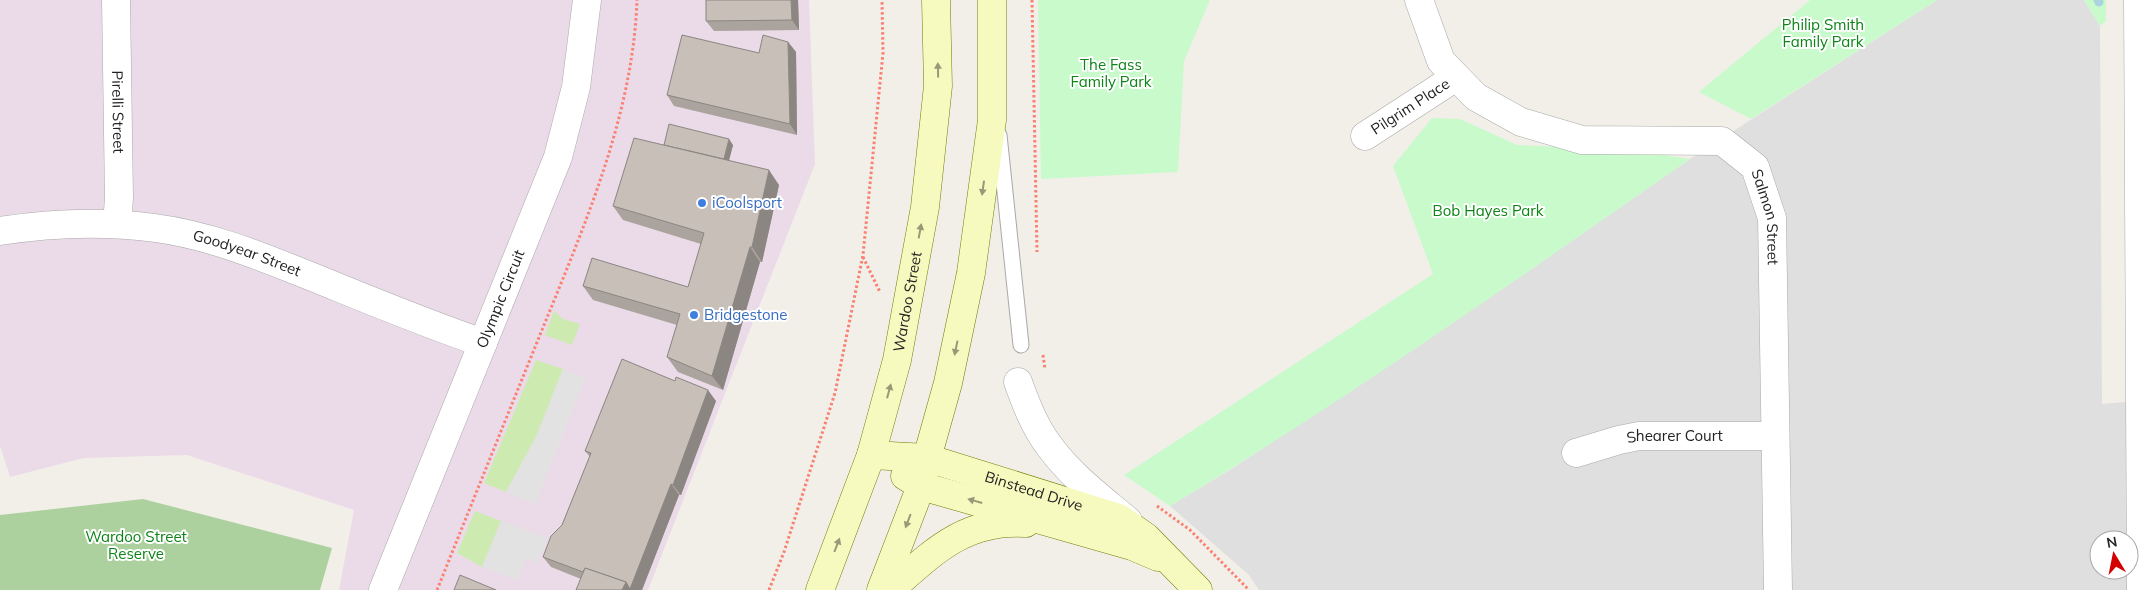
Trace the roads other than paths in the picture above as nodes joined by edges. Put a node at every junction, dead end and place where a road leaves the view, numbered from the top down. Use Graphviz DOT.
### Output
graph roads {
  1 [pos="116,0"];
  2 [pos="588,0"];
  3 [pos="936,0"];
  4 [pos="992,0"];
  5 [pos="1419,0"];
  6 [pos="2138,0"];
  7 [pos="993,69"];
  8 [pos="1456,77"];
  9 [pos="1365,136"];
  10 [pos="117,224"];
  11 [pos="0,230"];
  12 [pos="483,344"];
  13 [pos="1021,345"];
  14 [pos="1018,382"];
  15 [pos="1775,436"];
  16 [pos="1576,453"];
  17 [pos="871,455"];
  18 [pos="927,458"];
  19 [pos="921,486"];
  20 [pos="1137,529"];
  21 [pos="1087,533"];
  22 [pos="1191,583"];
  23 [pos="383,590"];
  24 [pos="820,590"];
  25 [pos="881,590"];
  26 [pos="890,590"];
  27 [pos="1778,590"];
  28 [pos="2141,590"];
  1 -- 10 [label="street, Pirelli Street"];
  2 -- 12 [label="street, Olympic Circuit"];
  17 -- 3 [label="main road, Wardoo Street, one-way"];
  4 -- 7 [label="main road"];
  5 -- 8 [label="street, Salmon Street"];
  6 -- 28 [label="street"];
  7 -- 13 [label="lane"];
  7 -- 18 [label="main road, one-way"];
  8 -- 9 [label="street, Pilgrim Place"];
  8 -- 15 [label="street, Salmon Street"];
  10 -- 11 [label="street, Goodyear Street"];
  10 -- 12 [label="street, Goodyear Street"];
  12 -- 23 [label="street, Olympic Circuit"];
  14 -- 20 [label="street, Binstead Drive"];
  15 -- 16 [label="street, Shearer Court"];
  15 -- 27 [label="street, Salmon Street"];
  17 -- 18 [label="main road, Binstead Drive"];
  17 -- 19 [label="main road, Binstead Drive"];
  24 -- 17 [label="main road, Wardoo Street, one-way"];
  18 -- 19 [label="main road"];
  18 -- 20 [label="main road, Binstead Drive"];
  21 -- 19 [label="main road, Binstead Drive, one-way"];
  19 -- 25 [label="main road, one-way"];
  20 -- 22 [label="main road, Binstead Drive"];
  21 -- 22 [label="main road, Binstead Drive"];
  21 -- 26 [label="main road, Binstead Drive"];
}
